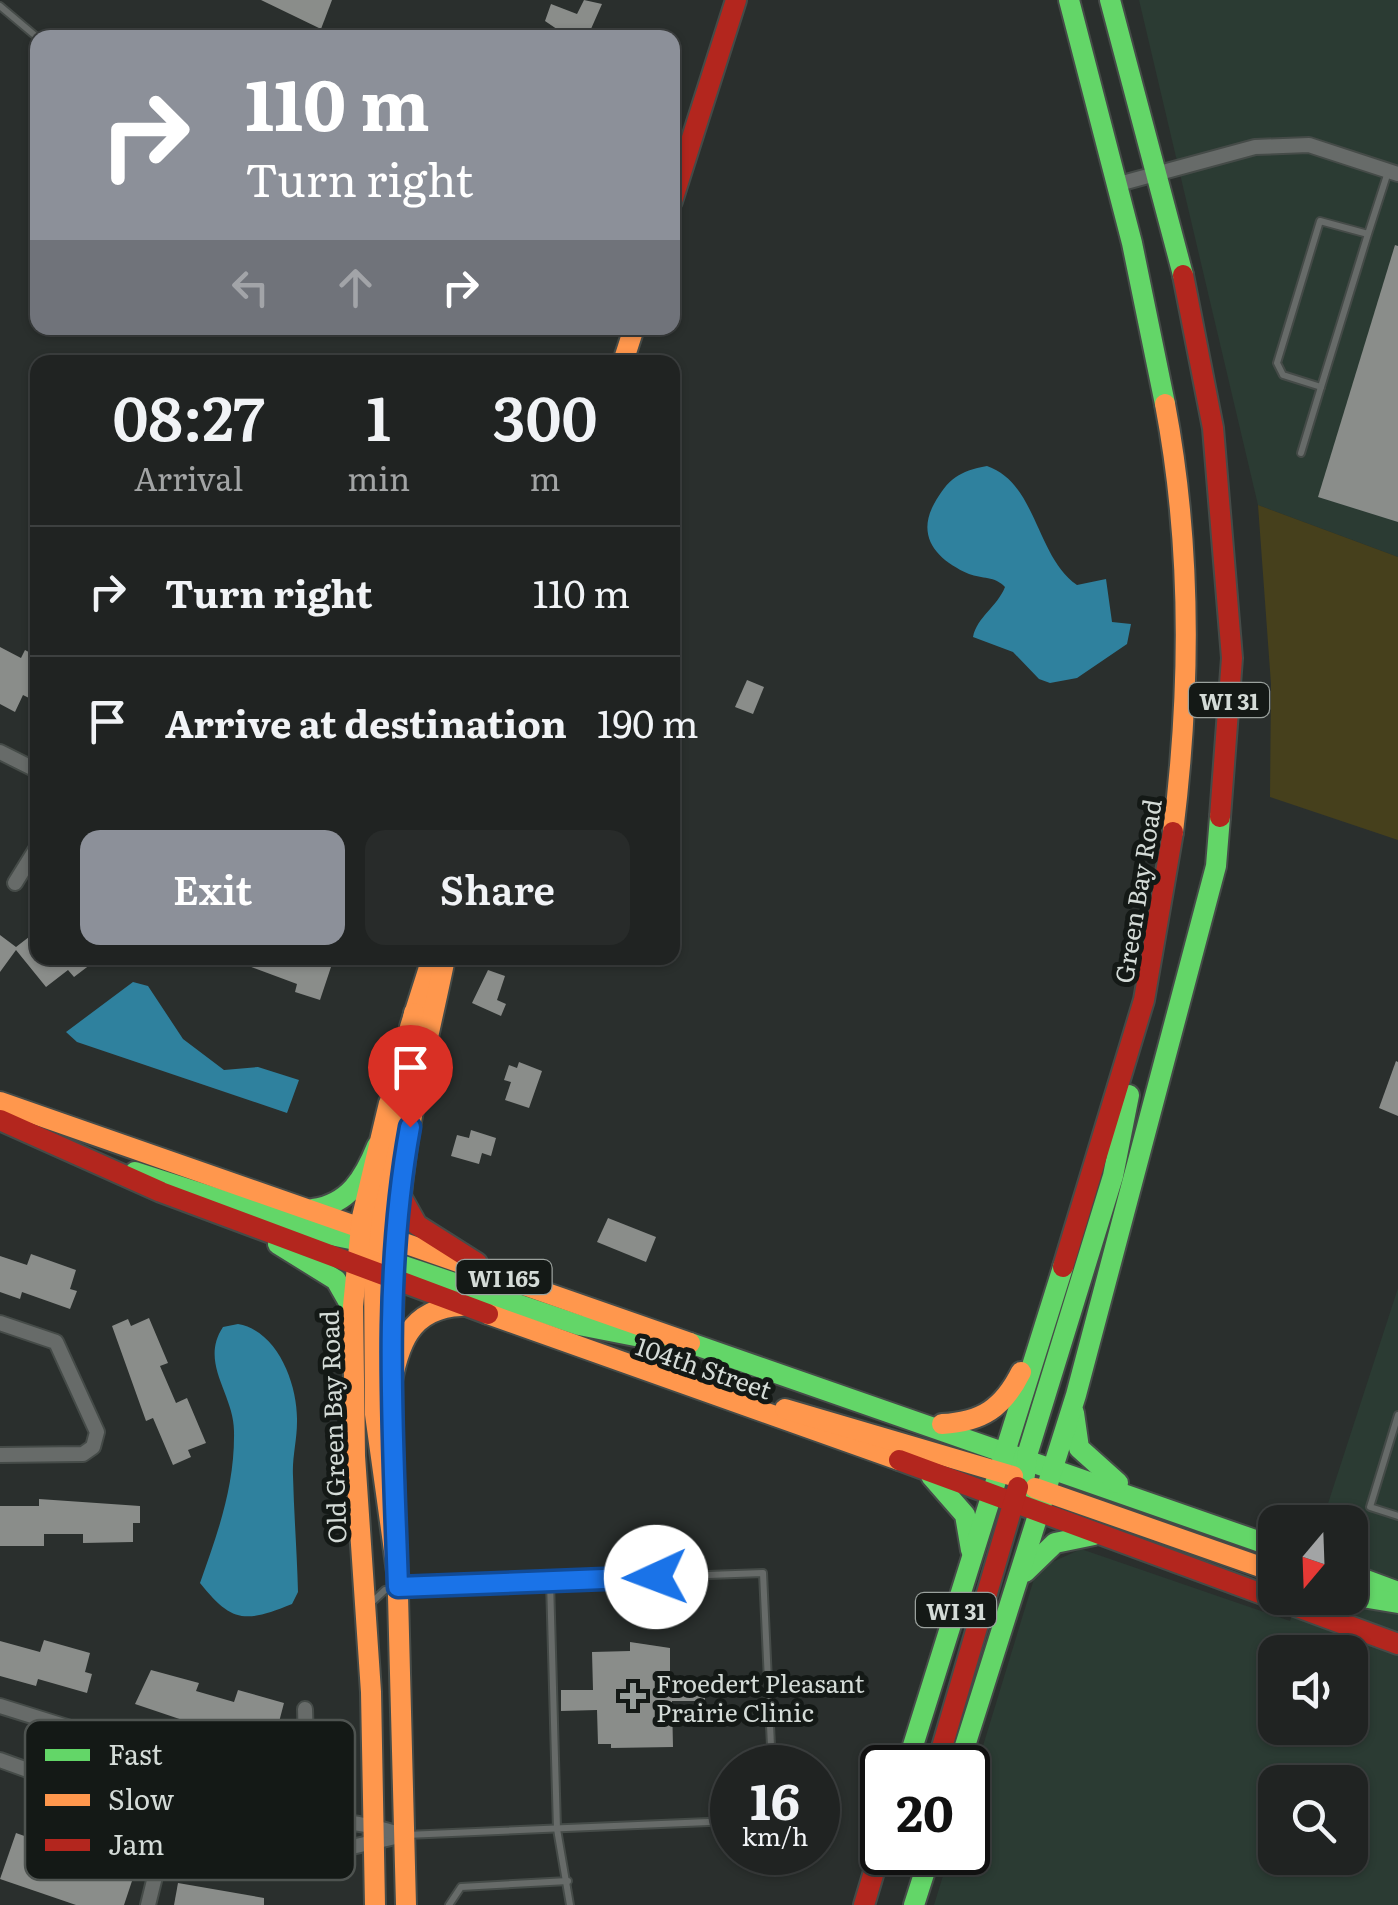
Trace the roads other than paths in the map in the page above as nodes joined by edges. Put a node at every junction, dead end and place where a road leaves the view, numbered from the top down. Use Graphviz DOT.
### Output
graph roads {
  1 [pos="736,0"];
  2 [pos="1069,0"];
  3 [pos="1110,0"];
  4 [pos="0,6"];
  5 [pos="30,31"];
  6 [pos="1157,173"];
  7 [pos="1393,173"];
  8 [pos="680,177"];
  9 [pos="1115,185"];
  10 [pos="1368,234"];
  11 [pos="1321,387"];
  12 [pos="1301,453"];
  13 [pos="0,752"];
  14 [pos="30,767"];
  15 [pos="30,858"];
  16 [pos="14,883"];
  17 [pos="430,965"];
  18 [pos="444,965"];
  19 [pos="414,1013"];
  20 [pos="1138,1022"];
  21 [pos="0,1102"];
  22 [pos="0,1120"];
  23 [pos="377,1146"];
  24 [pos="98,1163"];
  25 [pos="402,1190"];
  26 [pos="313,1209"];
  27 [pos="219,1213"];
  28 [pos="376,1251"];
  29 [pos="491,1272"];
  30 [pos="470,1307"];
  31 [pos="354,1316"];
  32 [pos="0,1322"];
  33 [pos="1048,1322"];
  34 [pos="698,1346"];
  35 [pos="390,1391"];
  36 [pos="1076,1394"];
  37 [pos="712,1396"];
  38 [pos="1398,1415"];
  39 [pos="926,1424"];
  40 [pos="1395,1435"];
  41 [pos="0,1455"];
  42 [pos="1052,1467"];
  43 [pos="920,1468"];
  44 [pos="1014,1478"];
  45 [pos="1136,1497"];
  46 [pos="1042,1501"];
  47 [pos="1398,1516"];
  48 [pos="1102,1535"];
  49 [pos="1258,1540"];
  50 [pos="970,1564"];
  51 [pos="1258,1567"];
  52 [pos="398,1579"];
  53 [pos="550,1581"];
  54 [pos="1368,1581"];
  55 [pos="1013,1592"];
  56 [pos="1398,1592"];
  57 [pos="1368,1598"];
  58 [pos="1398,1602"];
  59 [pos="366,1612"];
  60 [pos="1398,1644"];
  61 [pos="0,1706"];
  62 [pos="305,1710"];
  63 [pos="45,1720"];
  64 [pos="305,1720"];
  65 [pos="771,1745"];
  66 [pos="913,1745"];
  67 [pos="942,1745"];
  68 [pos="965,1745"];
  69 [pos="0,1760"];
  70 [pos="25,1770"];
  71 [pos="710,1822"];
  72 [pos="557,1828"];
  73 [pos="355,1830"];
  74 [pos="374,1835"];
  75 [pos="404,1835"];
  76 [pos="355,1841"];
  77 [pos="873,1875"];
  78 [pos="915,1875"];
  79 [pos="923,1875"];
  80 [pos="154,1880"];
  81 [pos="568,1881"];
  82 [pos="148,1905"];
  83 [pos="375,1905"];
  84 [pos="406,1905"];
  85 [pos="449,1905"];
  86 [pos="570,1905"];
  87 [pos="864,1905"];
  88 [pos="912,1905"];
  1 -- 8 [label="main road"];
  2 -- 9 [label="main road, Green Bay Road / WI 31"];
  3 -- 6 [label="main road, WI 31"];
  4 -- 5 [label="lane"];
  6 -- 7 [label="street"];
  6 -- 9 [label="street"];
  6 -- 36 [label="main road, WI 31"];
  7 -- 10 [label="lane"];
  9 -- 20 [label="main road, Green Bay Road / WI 31"];
  10 -- 11 [label="lane"];
  10 -- 11 [label="lane"];
  11 -- 12 [label="lane"];
  13 -- 14 [label="street"];
  15 -- 16 [label="street"];
  17 -- 19 [label="main road, Old Green Bay Road"];
  18 -- 25 [label="main road, Old Green Bay Road"];
  19 -- 23 [label="main road, Old Green Bay Road"];
  19 -- 28 [label="main road"];
  20 -- 33 [label="main road, Green Bay Road / WI 31"];
  20 -- 44 [label="main road"];
  21 -- 26 [label="main road, 104th Street / WI 165"];
  22 -- 24 [label="main road, 104th Street / WI 165"];
  23 -- 26 [label="main road"];
  23 -- 28 [label="main road, Old Green Bay Road"];
  24 -- 27 [label="main road, 104th Street / WI 165"];
  24 -- 28 [label="main road"];
  25 -- 28 [label="main road, Old Green Bay Road"];
  25 -- 29 [label="main road"];
  26 -- 28 [label="main road, 104th Street / WI 165"];
  27 -- 28 [label="main road, 104th Street / WI 165"];
  27 -- 31 [label="main road"];
  28 -- 29 [label="main road, 104th Street / WI 165"];
  28 -- 30 [label="main road, 104th Street / WI 165"];
  28 -- 31 [label="main road, Old Green Bay Road"];
  28 -- 34 [label="main road"];
  28 -- 35 [label="main road, Old Green Bay Road"];
  28 -- 52 [label="main road"];
  29 -- 34 [label="main road, 104th Street / WI 165"];
  30 -- 35 [label="main road"];
  30 -- 37 [label="main road, 104th Street / WI 165"];
  31 -- 59 [label="main road, Old Green Bay Road"];
  32 -- 41 [label="street"];
  33 -- 39 [label="main road"];
  33 -- 44 [label="main road, Green Bay Road / WI 31"];
  34 -- 39 [label="main road, 104th Street / WI 165"];
  35 -- 52 [label="main road, Old Green Bay Road"];
  36 -- 42 [label="main road, WI 31"];
  36 -- 45 [label="main road"];
  37 -- 43 [label="main road, 104th Street / WI 165"];
  37 -- 44 [label="main road"];
  38 -- 40 [label="lane"];
  39 -- 44 [label="main road, 104th Street / WI 165"];
  40 -- 47 [label="lane"];
  42 -- 44 [label="main road"];
  42 -- 45 [label="main road"];
  42 -- 46 [label="main road, WI 31"];
  43 -- 44 [label="main road, 104th Street / WI 165"];
  43 -- 50 [label="main road"];
  44 -- 46 [label="main road"];
  44 -- 50 [label="main road, Green Bay Road / WI 31"];
  44 -- 67 [label="main road"];
  45 -- 49 [label="main road"];
  46 -- 48 [label="main road"];
  46 -- 51 [label="main road"];
  46 -- 55 [label="main road, WI 31"];
  48 -- 55 [label="main road"];
  48 -- 60 [label="main road"];
  50 -- 66 [label="main road, Green Bay Road / WI 31"];
  52 -- 53 [label="lane"];
  52 -- 59 [label="lane"];
  52 -- 75 [label="main road, Old Green Bay Road"];
  53 -- 65 [label="lane"];
  53 -- 72 [label="lane"];
  54 -- 56 [label="main road"];
  55 -- 68 [label="main road, WI 31"];
  57 -- 58 [label="main road"];
  59 -- 74 [label="main road, Old Green Bay Road"];
  61 -- 63 [label="street"];
  62 -- 64 [label="street"];
  69 -- 70 [label="street"];
  71 -- 72 [label="lane"];
  72 -- 75 [label="lane"];
  72 -- 81 [label="lane"];
  73 -- 74 [label="street"];
  74 -- 75 [label="street"];
  74 -- 76 [label="street"];
  74 -- 83 [label="main road, Old Green Bay Road"];
  75 -- 84 [label="main road, Old Green Bay Road"];
  77 -- 87 [label="main road"];
  78 -- 88 [label="main road"];
  79 -- 88 [label="main road"];
  80 -- 82 [label="street"];
  81 -- 85 [label="lane"];
  81 -- 86 [label="lane"];
}
